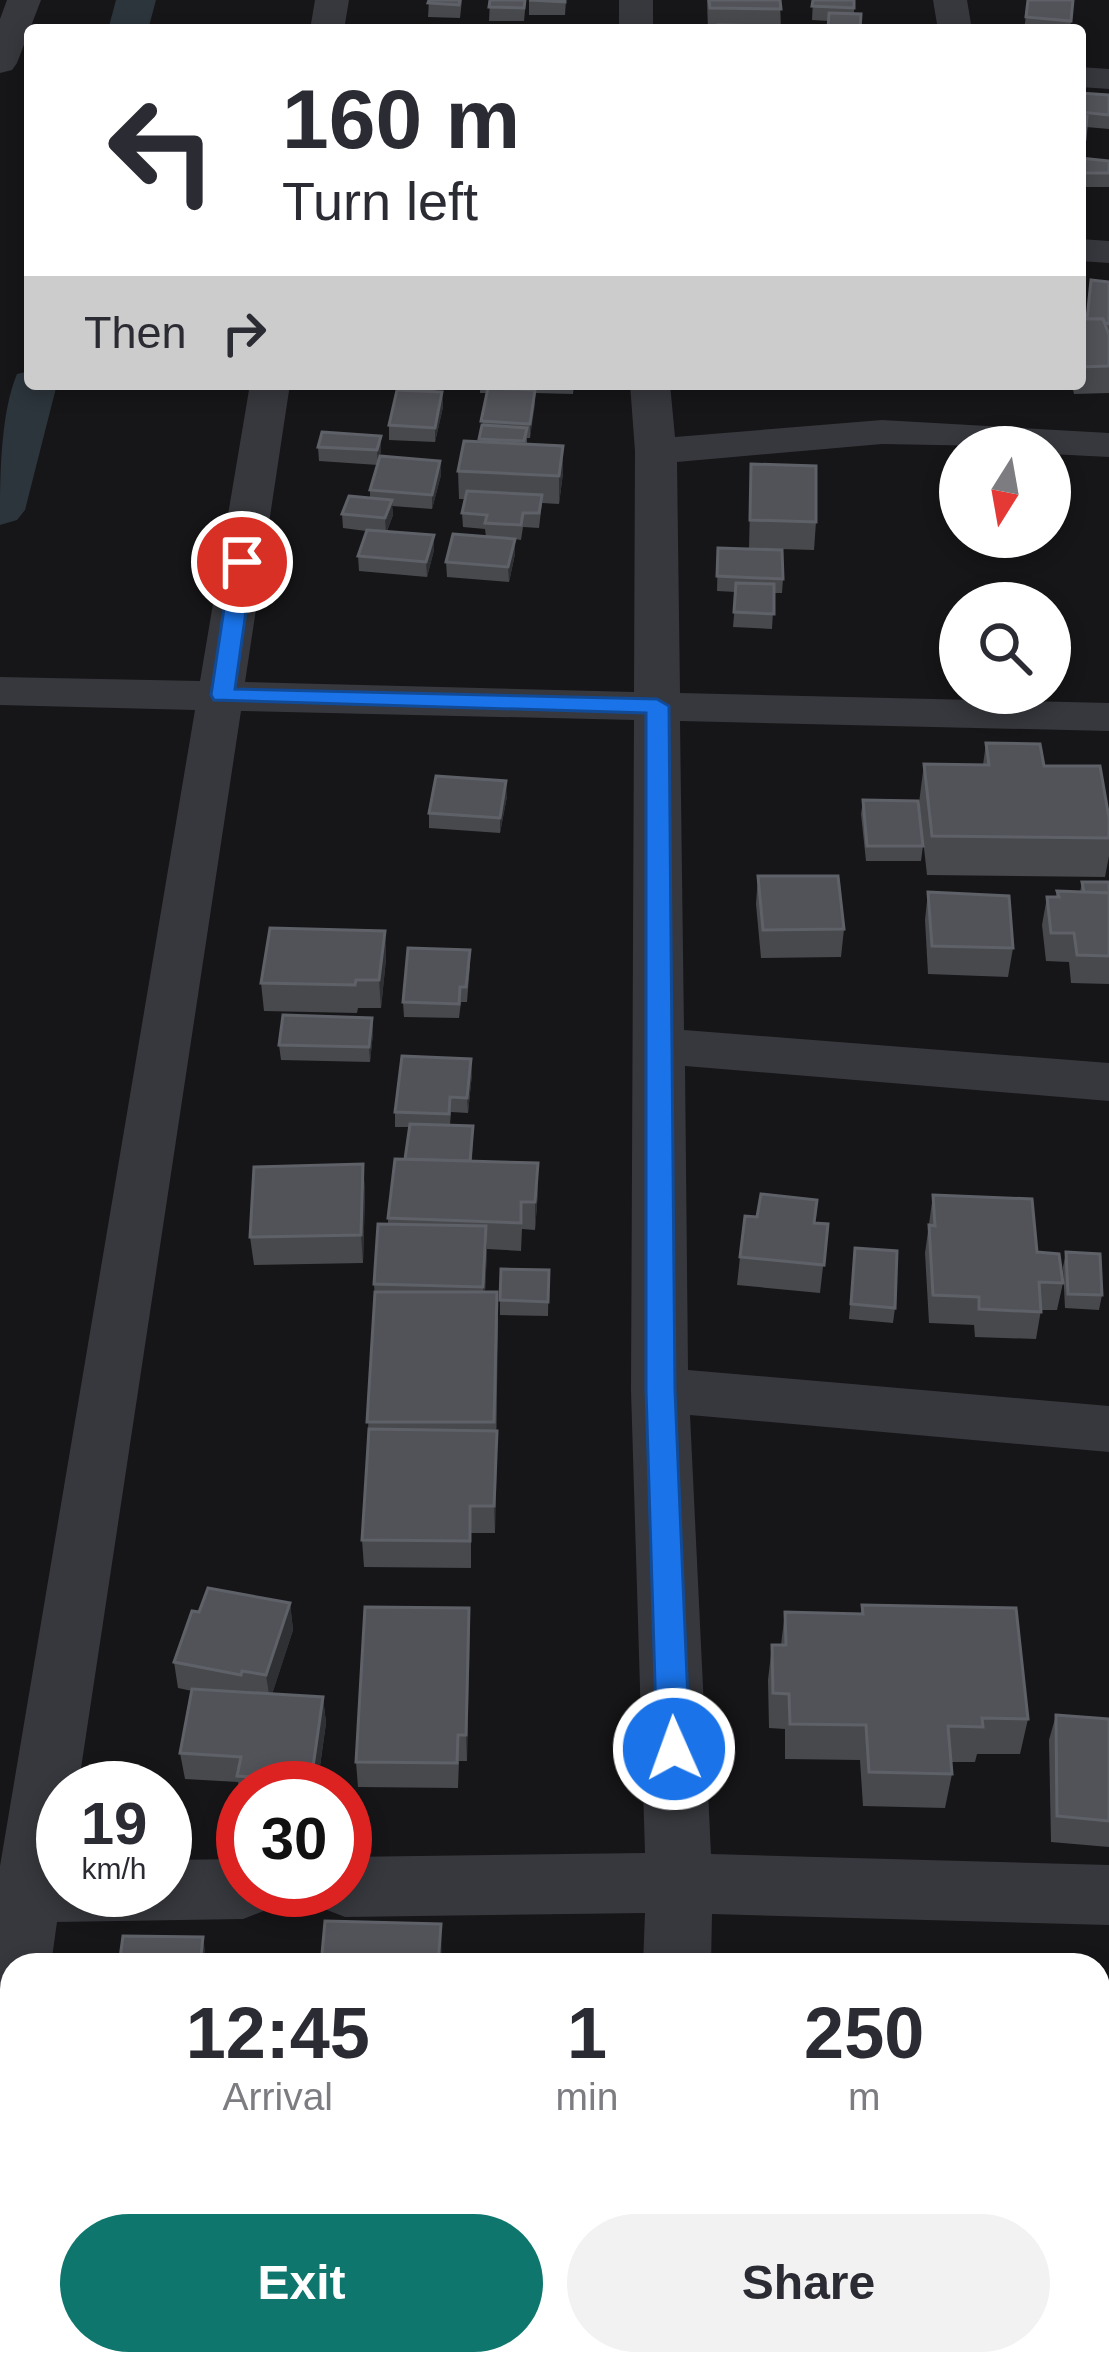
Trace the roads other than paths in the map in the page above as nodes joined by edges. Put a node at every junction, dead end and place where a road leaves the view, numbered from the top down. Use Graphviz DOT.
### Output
graph roads {
  1 [pos="24,0"];
  2 [pos="0,63"];
  3 [pos="269,390"];
  4 [pos="651,390"];
  5 [pos="1109,445"];
  6 [pos="656,451"];
  7 [pos="0,691"];
  8 [pos="222,695"];
  9 [pos="657,706"];
  10 [pos="1109,717"];
  11 [pos="658,1046"];
  12 [pos="1109,1082"];
  13 [pos="660,1390"];
  14 [pos="1109,1429"];
  15 [pos="679,1883"];
  16 [pos="372,1887"];
  17 [pos="29,1892"];
  18 [pos="36,1892"];
  19 [pos="1109,1895"];
  20 [pos="19,1953"];
  21 [pos="677,1953"];
  1 -- 2 [label="street"];
  3 -- 8 [label="street"];
  4 -- 6 [label="street"];
  5 -- 6 [label="street"];
  6 -- 9 [label="street"];
  7 -- 8 [label="street"];
  8 -- 9 [label="street"];
  8 -- 17 [label="street"];
  9 -- 10 [label="street"];
  9 -- 11 [label="street"];
  11 -- 12 [label="street"];
  11 -- 13 [label="street"];
  13 -- 14 [label="street"];
  13 -- 15 [label="street"];
  15 -- 16 [label="street"];
  15 -- 19 [label="street"];
  15 -- 21 [label="street"];
  17 -- 18 [label="street"];
  17 -- 20 [label="street"];
}
